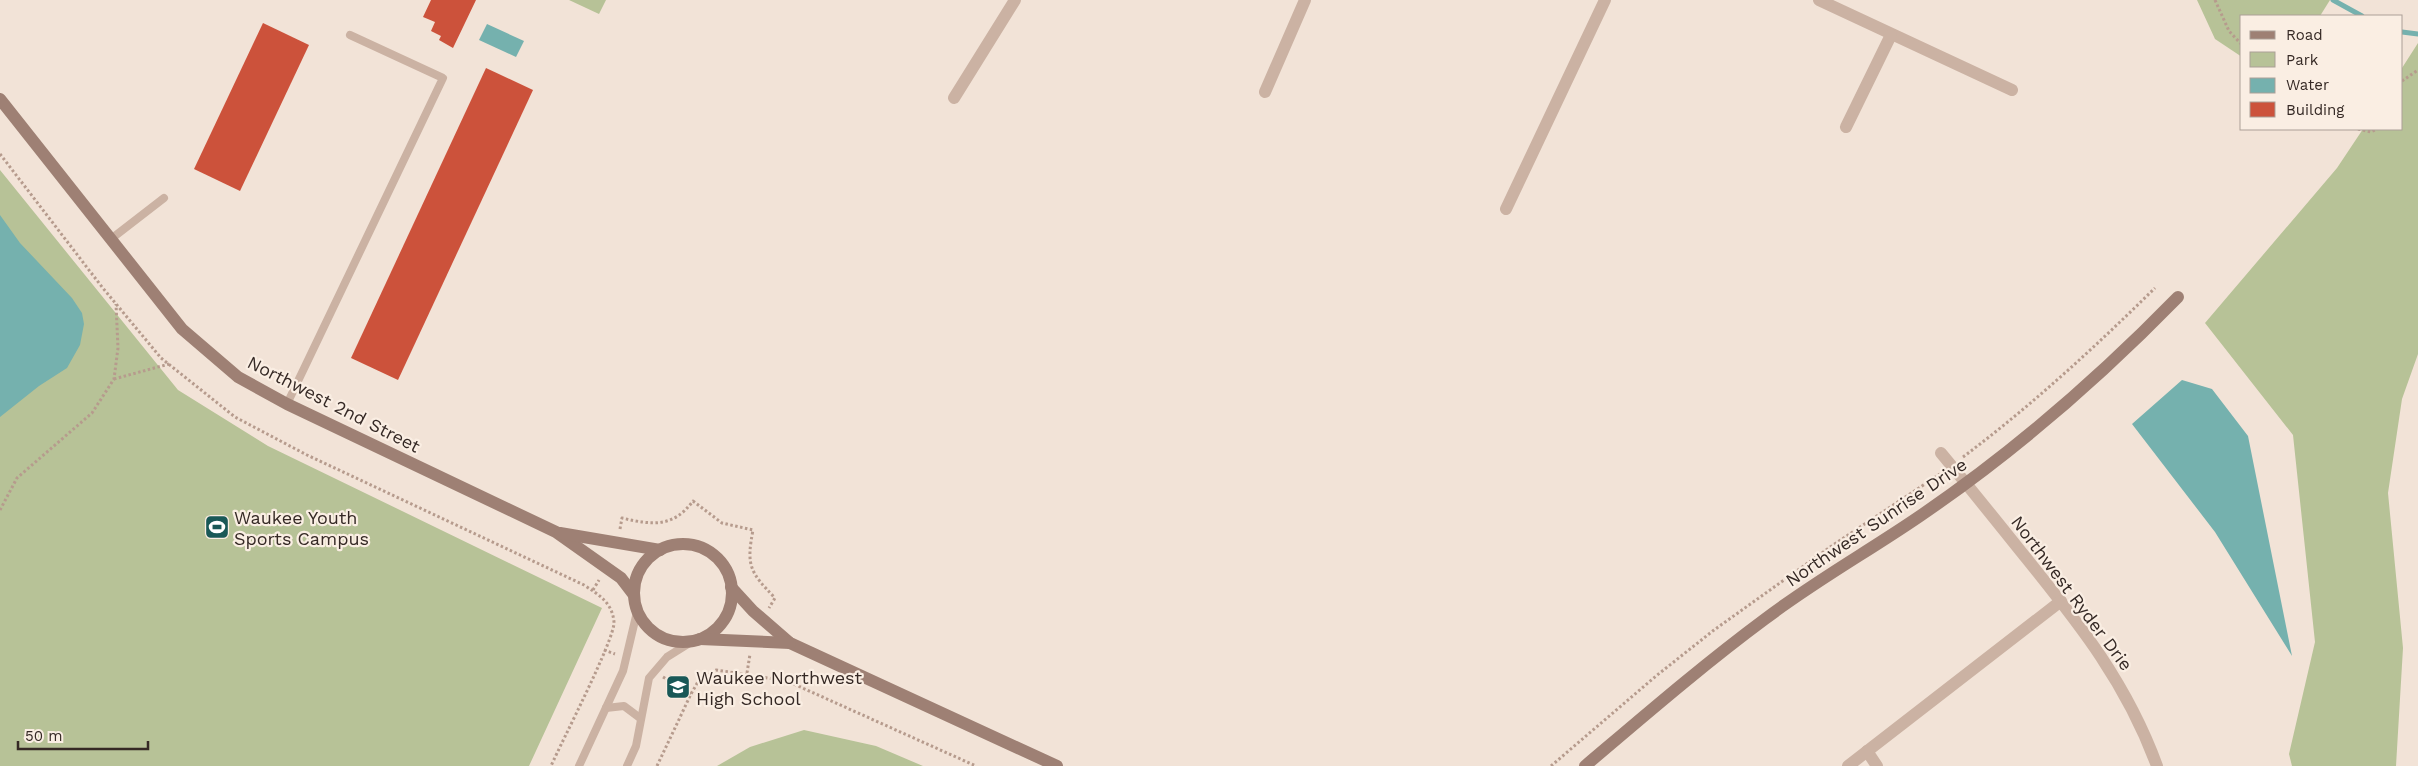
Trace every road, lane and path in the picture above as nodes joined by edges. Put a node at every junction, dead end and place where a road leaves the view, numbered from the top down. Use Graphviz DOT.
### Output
graph roads {
  1 [pos="1015,0"];
  2 [pos="1305,0"];
  3 [pos="1605,0"];
  4 [pos="1818,0"];
  5 [pos="2215,0"];
  6 [pos="350,35"];
  7 [pos="1891,35"];
  8 [pos="2240,43"];
  9 [pos="2418,70"];
  10 [pos="2403,81"];
  11 [pos="2012,90"];
  12 [pos="1265,92"];
  13 [pos="954,98"];
  14 [pos="0,99"];
  15 [pos="1846,127"];
  16 [pos="2362,130"];
  17 [pos="2375,130"];
  18 [pos="164,198"];
  19 [pos="1506,209"];
  20 [pos="111,239"];
  21 [pos="2155,288"];
  22 [pos="2178,297"];
  23 [pos="116,304"];
  24 [pos="169,364"];
  25 [pos="114,379"];
  26 [pos="287,404"];
  27 [pos="1941,453"];
  28 [pos="1951,465"];
  29 [pos="1966,483"];
  30 [pos="0,510"];
  31 [pos="622,518"];
  32 [pos="556,532"];
  33 [pos="660,550"];
  34 [pos="732,587"];
  35 [pos="593,590"];
  36 [pos="634,595"];
  37 [pos="775,598"];
  38 [pos="2061,601"];
  39 [pos="637,612"];
  40 [pos="695,641"];
  41 [pos="790,643"];
  42 [pos="606,708"];
  43 [pos="640,718"];
  44 [pos="1867,751"];
  45 [pos="551,766"];
  46 [pos="579,766"];
  47 [pos="627,766"];
  48 [pos="657,766"];
  49 [pos="976,766"];
  50 [pos="1057,766"];
  51 [pos="1551,766"];
  52 [pos="1585,766"];
  53 [pos="1848,766"];
  54 [pos="1877,766"];
  55 [pos="2157,766"];
  1 -- 13 [label="street"];
  2 -- 12 [label="street"];
  3 -- 19 [label="street"];
  4 -- 7 [label="street"];
  5 -- 8 [label="path"];
  6 -- 26 [label="lane"];
  7 -- 11 [label="street"];
  7 -- 15 [label="street"];
  9 -- 10 [label="path"];
  14 -- 20 [label="street, Northwest 2nd Street"];
  16 -- 17 [label="path"];
  18 -- 20 [label="lane"];
  20 -- 26 [label="street, Northwest 2nd Street"];
  21 -- 28 [label="path"];
  22 -- 29 [label="street, Northwest Sunrise Drive"];
  23 -- 25 [label="path"];
  24 -- 25 [label="path"];
  25 -- 30 [label="path"];
  26 -- 32 [label="street, Northwest 2nd Street"];
  27 -- 28 [label="street, Northwest Ryder Drie"];
  28 -- 29 [label="street, Northwest Ryder Drie"];
  28 -- 51 [label="path"];
  29 -- 38 [label="street, Northwest Ryder Drie"];
  29 -- 52 [label="street, Northwest Sunrise Drive"];
  31 -- 37 [label="path"];
  32 -- 33 [label="street, Northwest 2nd Street"];
  32 -- 36 [label="street, Northwest 2nd Street"];
  33 -- 34 [label="street, Northwest 2nd Street"];
  33 -- 36 [label="street, Northwest 2nd Street"];
  34 -- 40 [label="street, Northwest 2nd Street"];
  34 -- 41 [label="street, Northwest 2nd Street"];
  35 -- 45 [label="path"];
  36 -- 39 [label="street, Northwest 2nd Street"];
  38 -- 44 [label="street"];
  38 -- 55 [label="street, Northwest Ryder Drie"];
  39 -- 40 [label="street, Northwest 2nd Street"];
  39 -- 42 [label="lane"];
  40 -- 41 [label="street, Northwest 2nd Street"];
  40 -- 43 [label="lane"];
  41 -- 50 [label="street, Northwest 2nd Street"];
  42 -- 43 [label="lane"];
  42 -- 46 [label="lane"];
  43 -- 47 [label="lane"];
  44 -- 53 [label="street"];
  44 -- 54 [label="street"];
  48 -- 49 [label="path"];
}
